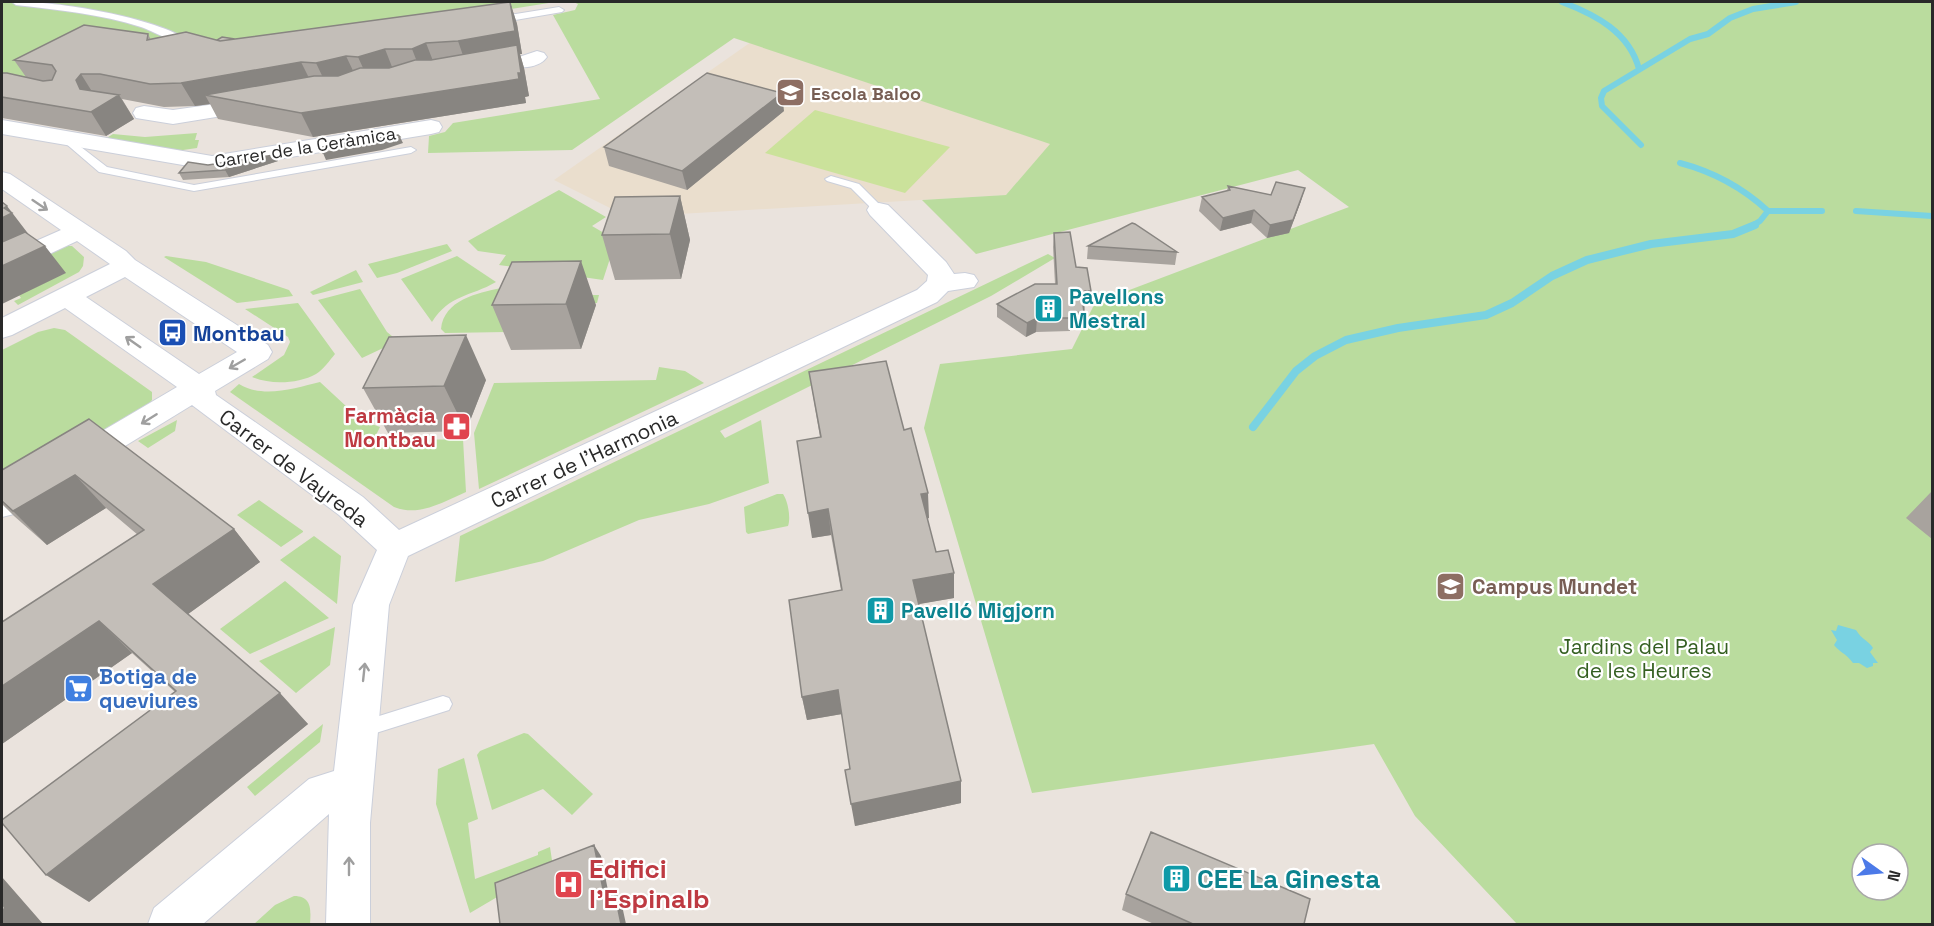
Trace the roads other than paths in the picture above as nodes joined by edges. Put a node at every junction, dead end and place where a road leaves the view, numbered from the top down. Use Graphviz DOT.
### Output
graph roads {
  1 [pos="16,2"];
  2 [pos="559,10"];
  3 [pos="483,22"];
  4 [pos="193,47"];
  5 [pos="261,103"];
  6 [pos="133,111"];
  7 [pos="2,127"];
  8 [pos="431,127"];
  9 [pos="68,140"];
  10 [pos="411,150"];
  11 [pos="2,179"];
  12 [pos="831,179"];
  13 [pos="879,210"];
  14 [pos="78,231"];
  15 [pos="2,266"];
  16 [pos="126,266"];
  17 [pos="67,296"];
  18 [pos="2,328"];
  19 [pos="198,387"];
  20 [pos="2,505"];
  21 [pos="395,548"];
  22 [pos="443,704"];
  23 [pos="358,731"];
  24 [pos="353,785"];
  25 [pos="170,924"];
  26 [pos="348,924"];
  1 -- 4 [label="lane"];
  2 -- 3 [label="lane"];
  5 -- 6 [label="street"];
  7 -- 9 [label="street, Carrer de la Ceràmica"];
  8 -- 9 [label="street, Carrer de la Ceràmica"];
  9 -- 10 [label="lane"];
  11 -- 14 [label="street, Carrer de Vayreda, one-way"];
  12 -- 13 [label="lane"];
  13 -- 21 [label="street, Carrer de l'Harmonia"];
  14 -- 15 [label="street"];
  14 -- 16 [label="street, Carrer de Vayreda"];
  16 -- 17 [label="street"];
  16 -- 19 [label="street, Carrer de Vayreda, one-way"];
  17 -- 18 [label="street"];
  19 -- 17 [label="street, Carrer de Vayreda, one-way"];
  19 -- 20 [label="street, one-way"];
  19 -- 21 [label="street, Carrer de Vayreda"];
  23 -- 21 [label="street, one-way"];
  22 -- 23 [label="lane"];
  23 -- 24 [label="street"];
  24 -- 25 [label="street"];
  26 -- 24 [label="street, one-way"];
}
